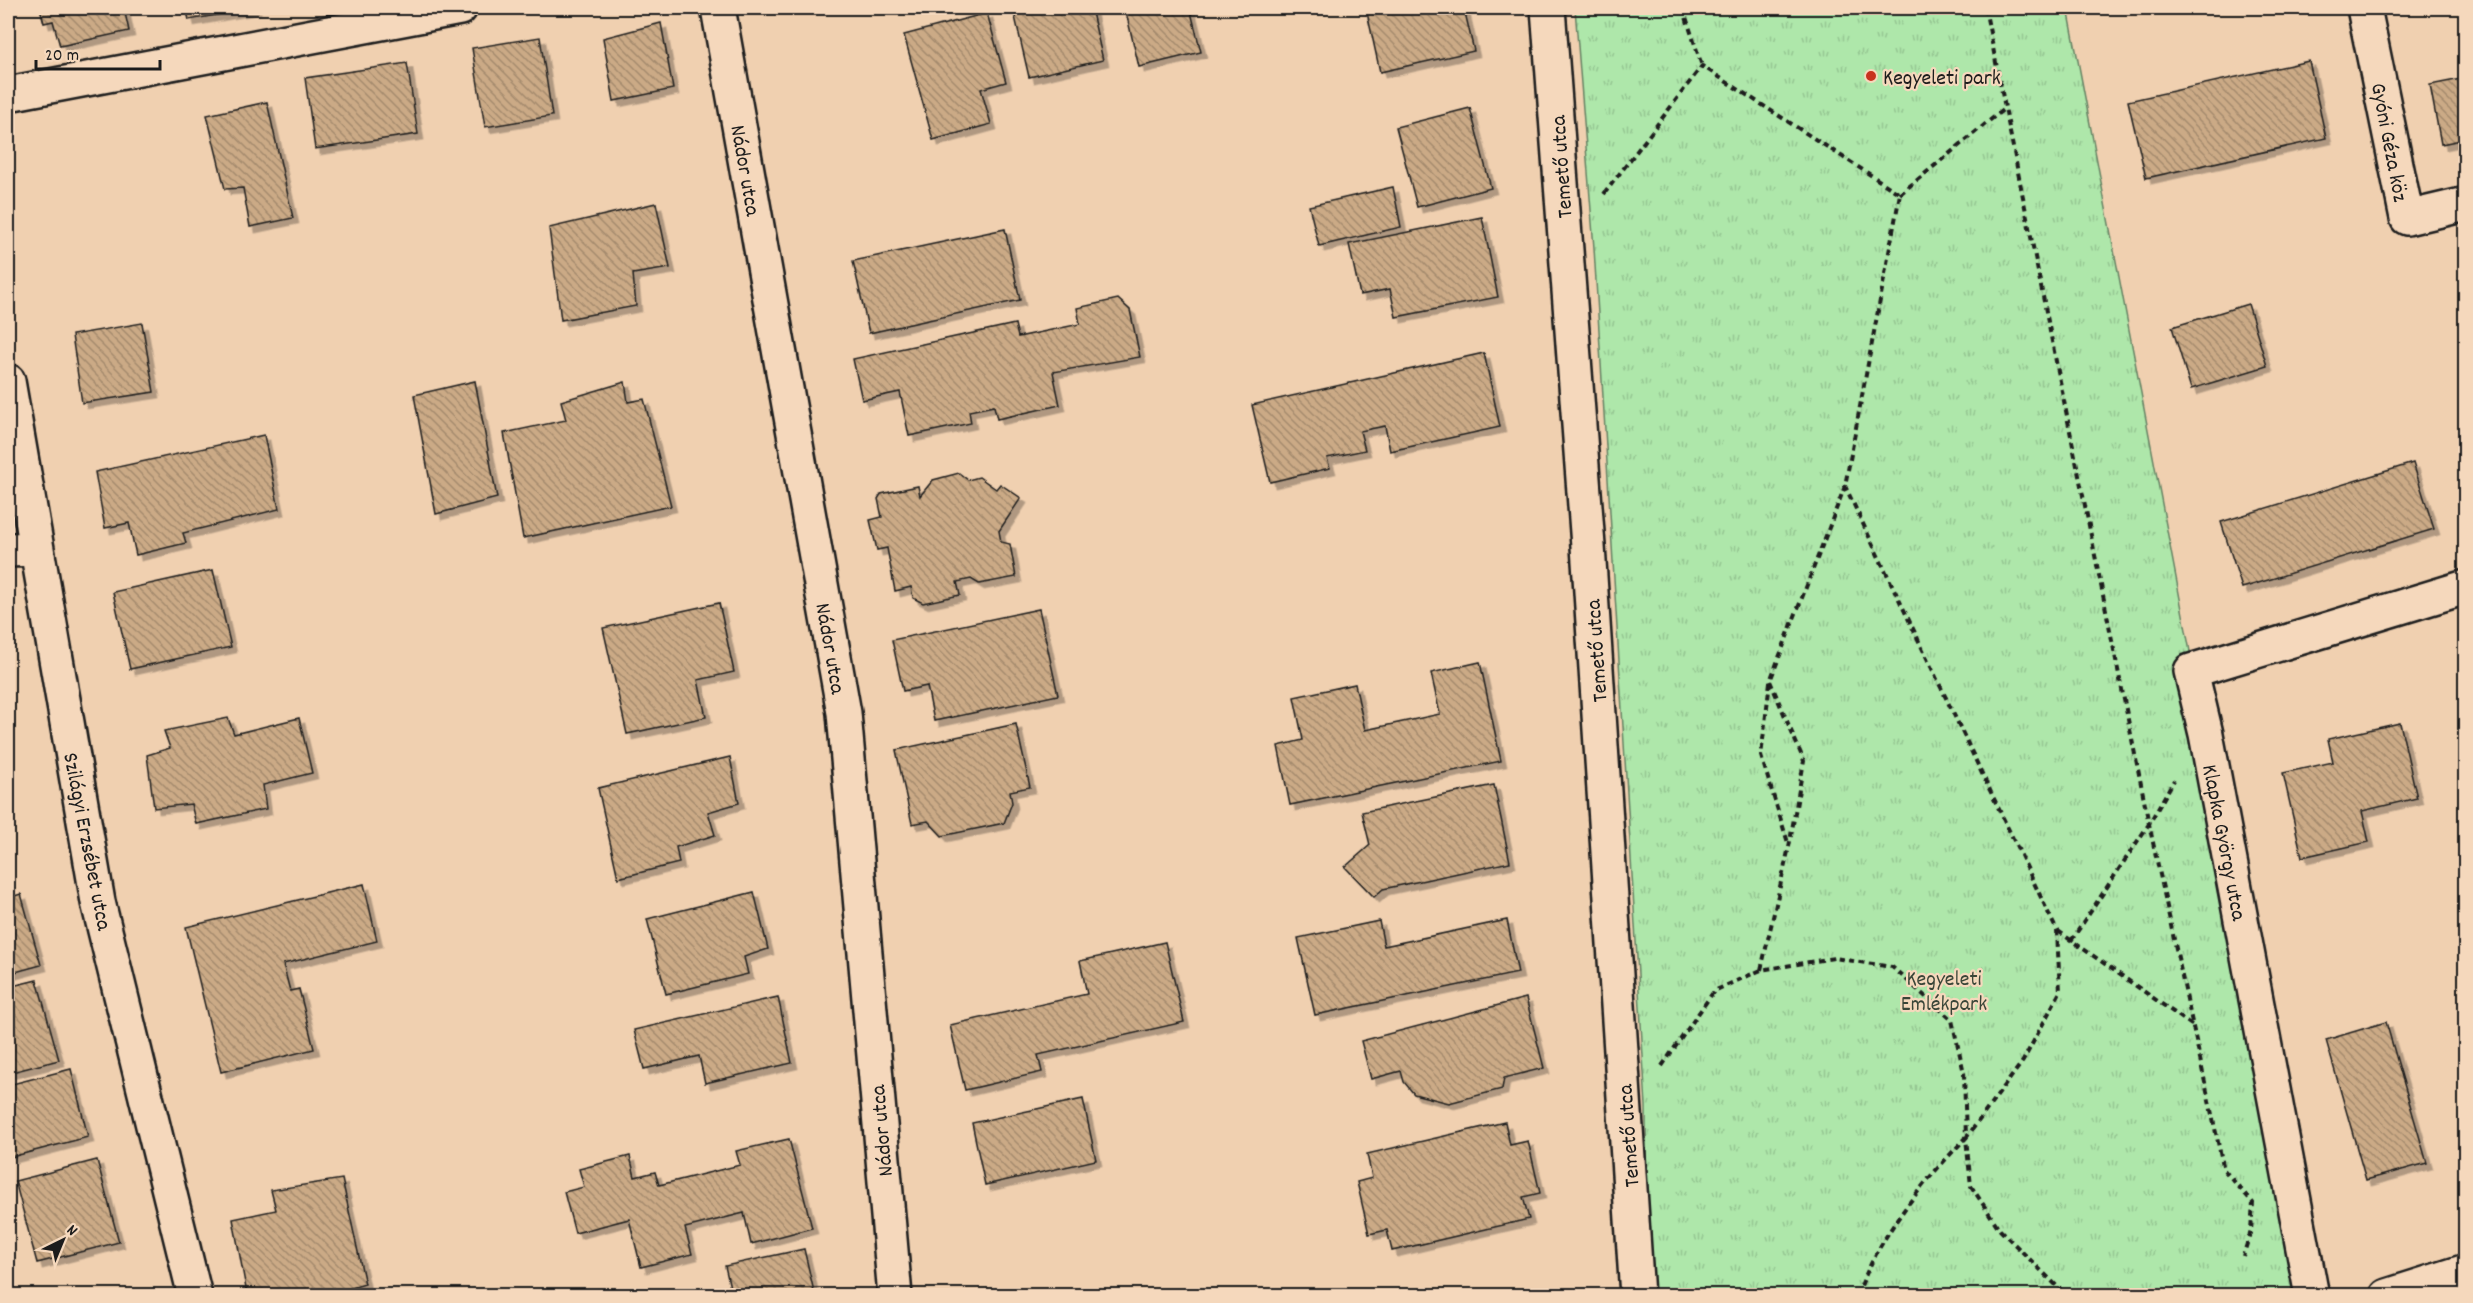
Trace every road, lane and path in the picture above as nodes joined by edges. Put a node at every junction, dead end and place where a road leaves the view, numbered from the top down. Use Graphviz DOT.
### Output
graph roads {
  1 [pos="460,8"];
  2 [pos="719,8"];
  3 [pos="1548,8"];
  4 [pos="1683,8"];
  5 [pos="1985,8"];
  6 [pos="2364,8"];
  7 [pos="1702,66"];
  8 [pos="8,94"];
  9 [pos="2005,108"];
  10 [pos="1604,194"];
  11 [pos="1900,194"];
  12 [pos="2466,204"];
  13 [pos="8,381"];
  14 [pos="1845,486"];
  15 [pos="22,550"];
  16 [pos="2466,587"];
  17 [pos="1770,681"];
  18 [pos="2178,775"];
  19 [pos="2149,824"];
  20 [pos="1789,847"];
  21 [pos="2057,931"];
  22 [pos="2071,941"];
  23 [pos="1761,970"];
  24 [pos="2193,1026"];
  25 [pos="1660,1069"];
  26 [pos="1966,1138"];
  27 [pos="2243,1256"];
  28 [pos="2466,1271"];
  29 [pos="195,1296"];
  30 [pos="895,1296"];
  31 [pos="1637,1296"];
  32 [pos="1857,1296"];
  33 [pos="2067,1296"];
  34 [pos="2312,1296"];
  35 [pos="2387,1296"];
  1 -- 8 [label="street"];
  2 -- 30 [label="street, Nádor utca"];
  3 -- 31 [label="street, Temető utca"];
  4 -- 7 [label="path"];
  5 -- 9 [label="path"];
  6 -- 12 [label="street, Gyóni Géza köz"];
  7 -- 10 [label="path"];
  7 -- 11 [label="path"];
  9 -- 11 [label="path"];
  9 -- 19 [label="path"];
  11 -- 14 [label="path"];
  13 -- 15 [label="street, Szilágyi Erzsébet utca"];
  14 -- 17 [label="path"];
  14 -- 21 [label="path"];
  15 -- 29 [label="street, Szilágyi Erzsébet utca"];
  16 -- 34 [label="street, Klapka György utca"];
  17 -- 20 [label="path"];
  17 -- 20 [label="path"];
  18 -- 19 [label="path"];
  19 -- 22 [label="path"];
  19 -- 24 [label="path"];
  20 -- 23 [label="path"];
  21 -- 22 [label="path"];
  21 -- 26 [label="path"];
  22 -- 24 [label="path"];
  23 -- 25 [label="path"];
  23 -- 26 [label="path"];
  24 -- 27 [label="path"];
  26 -- 32 [label="path"];
  26 -- 33 [label="path"];
  28 -- 35 [label="street"];
}
